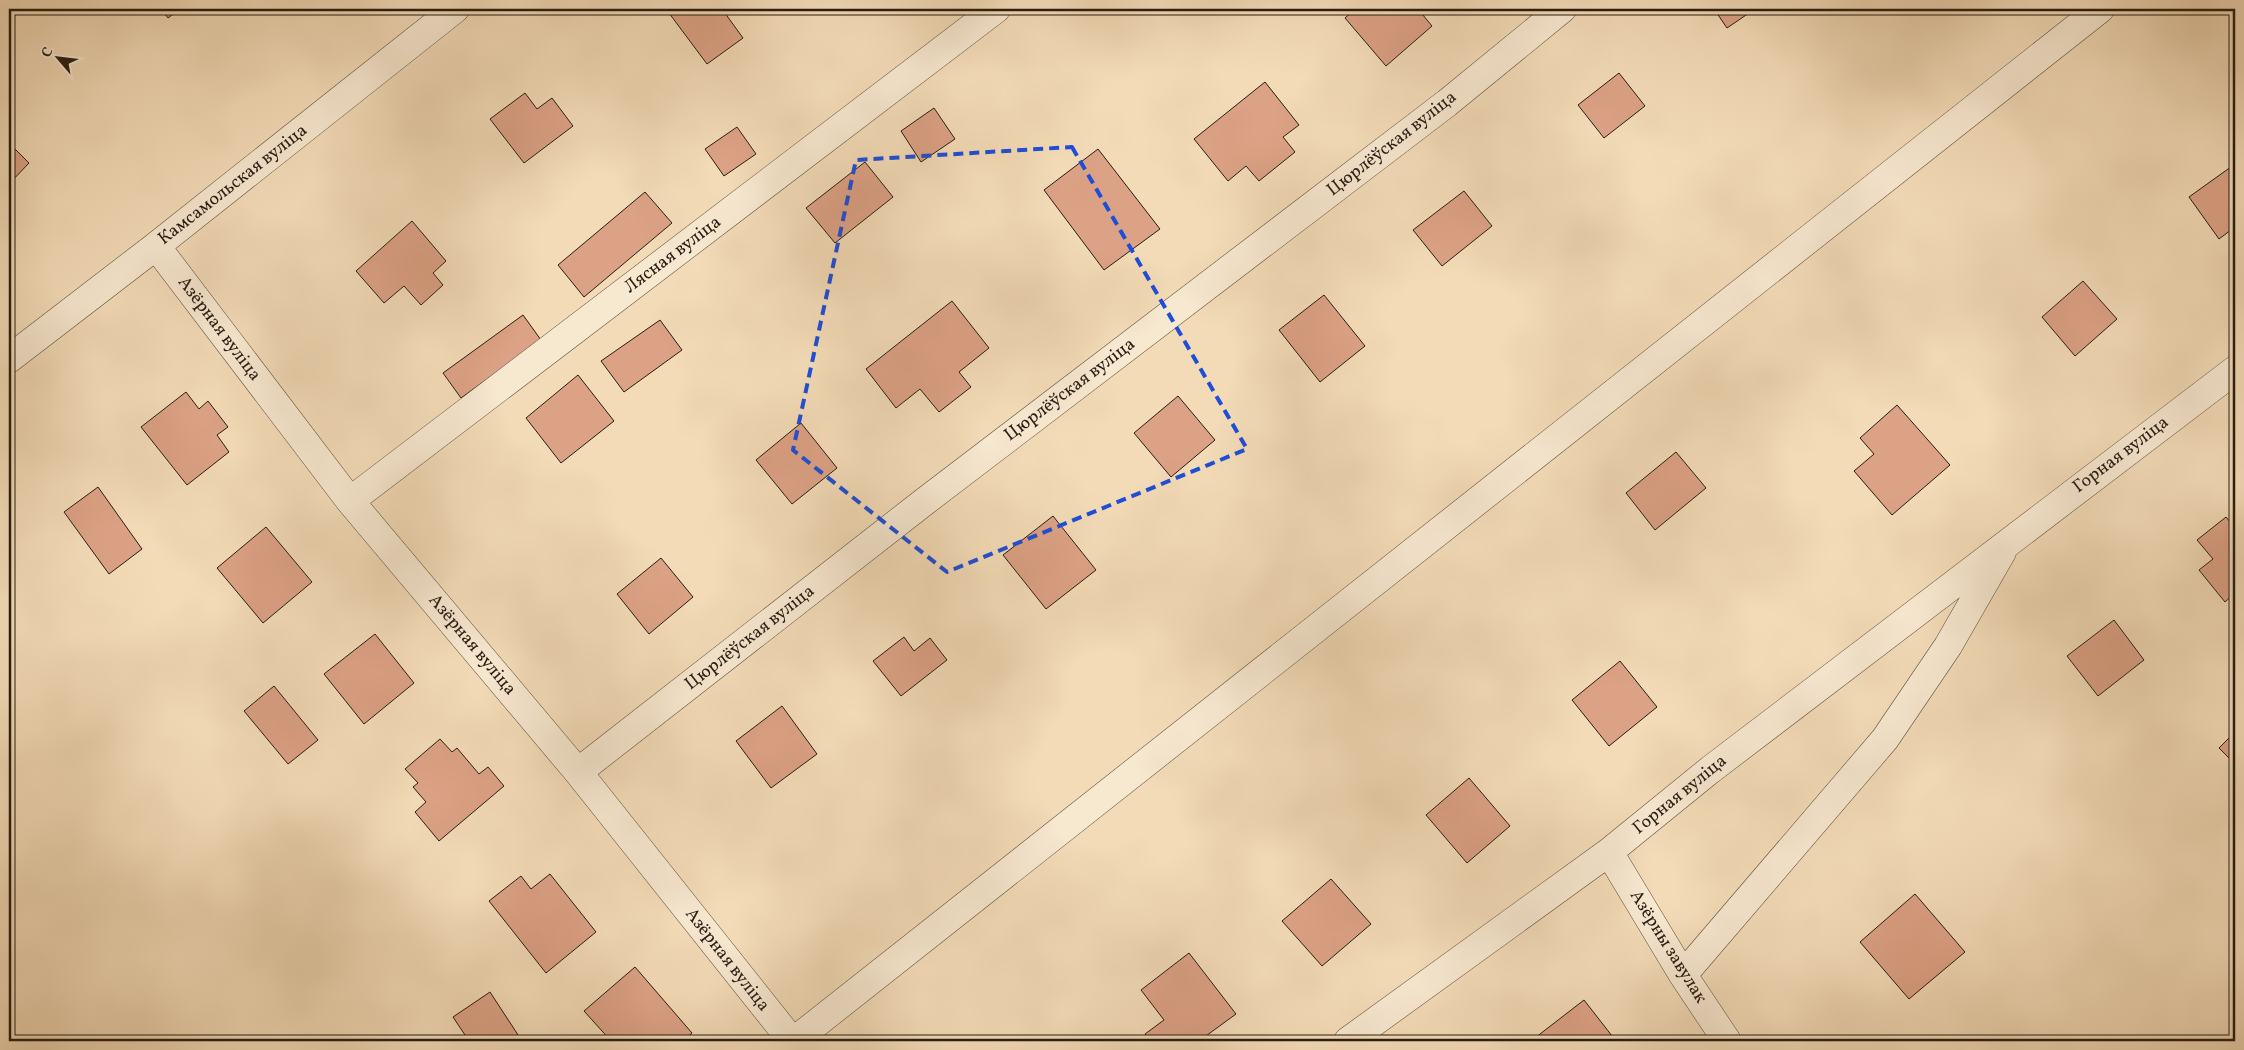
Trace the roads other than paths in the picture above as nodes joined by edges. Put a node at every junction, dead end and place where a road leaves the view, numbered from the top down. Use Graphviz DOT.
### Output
graph roads {
  1 [pos="455,9"];
  2 [pos="996,9"];
  3 [pos="1562,9"];
  4 [pos="2100,9"];
  5 [pos="156,246"];
  6 [pos="9,359"];
  7 [pos="2235,370"];
  8 [pos="350,501"];
  9 [pos="2007,542"];
  10 [pos="578,772"];
  11 [pos="1609,852"];
  12 [pos="1683,975"];
  13 [pos="793,1041"];
  14 [pos="1348,1041"];
  15 [pos="1728,1041"];
  1 -- 5 [label="street, Камсамольская вуліца"];
  2 -- 8 [label="street, Лясная вуліца"];
  3 -- 10 [label="street, Цюрлёўская вуліца"];
  4 -- 13 [label="street"];
  5 -- 6 [label="street, Камсамольская вуліца"];
  5 -- 8 [label="street, Азёрная вуліца"];
  7 -- 9 [label="street, Горная вуліца"];
  8 -- 10 [label="street, Азёрная вуліца"];
  9 -- 11 [label="street, Горная вуліца"];
  9 -- 12 [label="street, Горная вуліца"];
  10 -- 13 [label="street, Азёрная вуліца"];
  11 -- 12 [label="street, Азёрны завулак"];
  11 -- 14 [label="street, Горная вуліца"];
  12 -- 15 [label="street, Азёрны завулак"];
}
